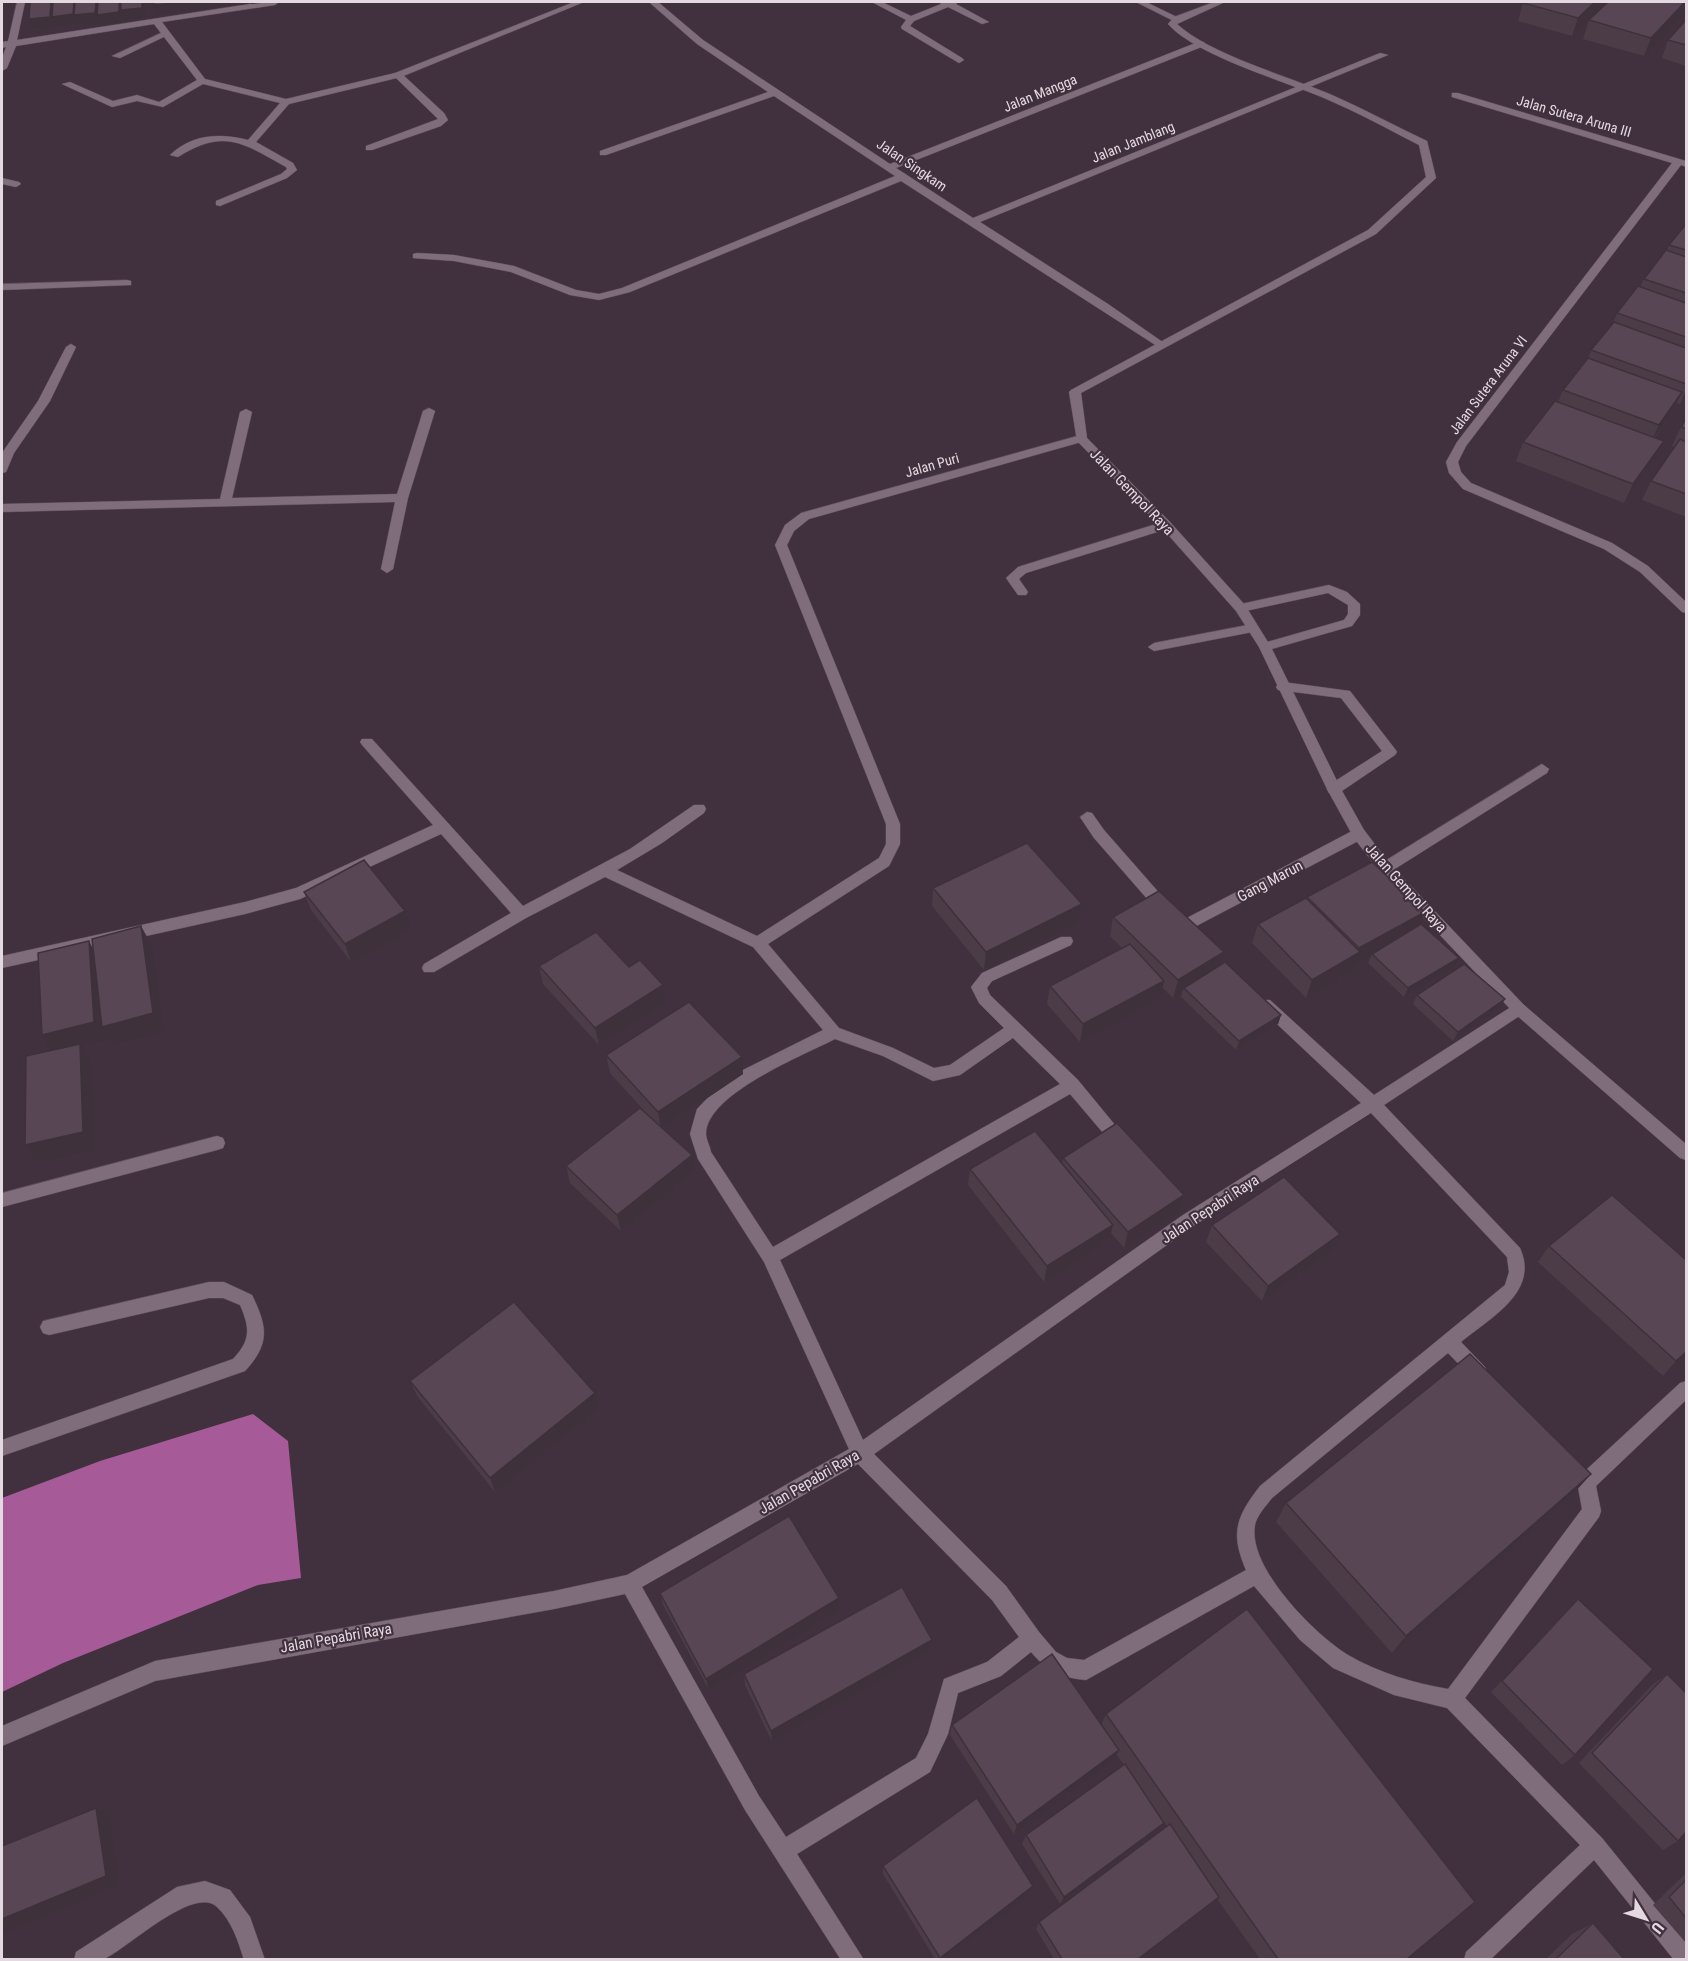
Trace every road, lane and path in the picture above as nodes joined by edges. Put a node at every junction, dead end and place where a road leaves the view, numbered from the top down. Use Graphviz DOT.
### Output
graph roads {
  1 [pos="21,2"];
  2 [pos="274,2"];
  3 [pos="580,2"];
  4 [pos="653,2"];
  5 [pos="876,2"];
  6 [pos="949,2"];
  7 [pos="1140,2"];
  8 [pos="1221,2"];
  9 [pos="911,19"];
  10 [pos="1178,19"];
  11 [pos="156,21"];
  12 [pos="985,22"];
  13 [pos="166,33"];
  14 [pos="12,44"];
  15 [pos="1201,44"];
  16 [pos="2,45"];
  17 [pos="1383,55"];
  18 [pos="117,56"];
  19 [pos="959,60"];
  20 [pos="2,68"];
  21 [pos="398,75"];
  22 [pos="202,81"];
  23 [pos="67,84"];
  24 [pos="1305,88"];
  25 [pos="775,93"];
  26 [pos="1455,95"];
  27 [pos="286,102"];
  28 [pos="250,143"];
  29 [pos="369,148"];
  30 [pos="603,153"];
  31 [pos="175,155"];
  32 [pos="1682,162"];
  33 [pos="888,168"];
  34 [pos="902,177"];
  35 [pos="2,181"];
  36 [pos="16,184"];
  37 [pos="220,203"];
  38 [pos="972,222"];
  39 [pos="417,256"];
  40 [pos="127,283"];
  41 [pos="2,287"];
  42 [pos="1160,345"];
  43 [pos="71,347"];
  44 [pos="429,411"];
  45 [pos="246,412"];
  46 [pos="1081,439"];
  47 [pos="5,451"];
  48 [pos="2,469"];
  49 [pos="402,498"];
  50 [pos="225,501"];
  51 [pos="2,508"];
  52 [pos="1166,525"];
  53 [pos="387,569"];
  54 [pos="1022,592"];
  55 [pos="1241,608"];
  56 [pos="1686,609"];
  57 [pos="1253,627"];
  58 [pos="1154,647"];
  59 [pos="1265,647"];
  60 [pos="1283,687"];
  61 [pos="367,742"];
  62 [pos="1542,769"];
  63 [pos="1334,789"];
  64 [pos="699,809"];
  65 [pos="1087,817"];
  66 [pos="442,826"];
  67 [pos="1359,834"];
  68 [pos="1384,868"];
  69 [pos="607,872"];
  70 [pos="520,914"];
  71 [pos="1066,941"];
  72 [pos="758,943"];
  73 [pos="2,962"];
  74 [pos="429,968"];
  75 [pos="1258,998"];
  76 [pos="1520,1009"];
  77 [pos="1014,1029"];
  78 [pos="834,1032"];
  79 [pos="1072,1085"];
  80 [pos="1371,1103"];
  81 [pos="217,1143"];
  82 [pos="1686,1153"];
  83 [pos="1134,1157"];
  84 [pos="2,1200"];
  85 [pos="770,1257"];
  86 [pos="49,1328"];
  87 [pos="1449,1342"];
  88 [pos="1490,1384"];
  89 [pos="1686,1389"];
  90 [pos="2,1448"];
  91 [pos="1554,1450"];
  92 [pos="860,1453"];
  93 [pos="1587,1483"];
  94 [pos="1257,1574"];
  95 [pos="630,1584"];
  96 [pos="1032,1639"];
  97 [pos="1452,1699"];
  98 [pos="2,1736"];
  99 [pos="1595,1845"];
  100 [pos="782,1851"];
  101 [pos="1686,1958"];
  102 [pos="84,1959"];
  103 [pos="255,1959"];
  104 [pos="854,1959"];
  105 [pos="1474,1959"];
  1 -- 14 [label="street"];
  2 -- 11 [label="street"];
  3 -- 21 [label="street"];
  4 -- 25 [label="street, Jalan Singkam"];
  5 -- 9 [label="street"];
  6 -- 9 [label="street"];
  6 -- 12 [label="street"];
  7 -- 10 [label="street"];
  8 -- 10 [label="street"];
  9 -- 19 [label="street"];
  10 -- 15 [label="street, Jalan Gempol Raya"];
  11 -- 13 [label="street"];
  11 -- 14 [label="street"];
  13 -- 18 [label="street"];
  13 -- 22 [label="street"];
  14 -- 16 [label="street"];
  14 -- 20 [label="street"];
  15 -- 24 [label="street, Jalan Gempol Raya"];
  15 -- 33 [label="street, Jalan Mangga"];
  17 -- 24 [label="street, Jalan Jamblang"];
  21 -- 27 [label="street"];
  21 -- 29 [label="street"];
  22 -- 23 [label="street"];
  22 -- 27 [label="street"];
  24 -- 38 [label="street, Jalan Jamblang"];
  24 -- 42 [label="street, Jalan Gempol Raya"];
  25 -- 30 [label="street"];
  25 -- 33 [label="street, Jalan Singkam"];
  26 -- 32 [label="street, Jalan Sutera Aruna III"];
  27 -- 28 [label="street"];
  28 -- 31 [label="street"];
  28 -- 37 [label="street"];
  32 -- 56 [label="street, Jalan Sutera Aruna VI"];
  33 -- 34 [label="street, Jalan Singkam"];
  34 -- 38 [label="street, Jalan Singkam"];
  34 -- 39 [label="street"];
  35 -- 36 [label="street"];
  38 -- 42 [label="street, Jalan Singkam"];
  40 -- 41 [label="street"];
  42 -- 46 [label="street, Jalan Gempol Raya"];
  43 -- 47 [label="street"];
  44 -- 49 [label="street"];
  45 -- 50 [label="street"];
  46 -- 52 [label="street, Jalan Gempol Raya"];
  46 -- 72 [label="street, Jalan Puri"];
  47 -- 48 [label="street"];
  49 -- 50 [label="street"];
  49 -- 53 [label="street"];
  50 -- 51 [label="street"];
  52 -- 54 [label="street"];
  52 -- 55 [label="street, Jalan Gempol Raya"];
  55 -- 57 [label="street, Jalan Gempol Raya"];
  55 -- 59 [label="street"];
  57 -- 58 [label="street"];
  57 -- 59 [label="street, Jalan Gempol Raya"];
  59 -- 60 [label="street, Jalan Gempol Raya"];
  60 -- 63 [label="street, Jalan Gempol Raya"];
  60 -- 63 [label="street"];
  61 -- 66 [label="street"];
  62 -- 68 [label="street"];
  63 -- 67 [label="street, Jalan Gempol Raya"];
  64 -- 69 [label="street"];
  65 -- 67 [label="street, Gang Marun"];
  66 -- 70 [label="street"];
  66 -- 73 [label="street"];
  67 -- 68 [label="street, Jalan Gempol Raya"];
  68 -- 76 [label="street, Jalan Gempol Raya"];
  69 -- 70 [label="street"];
  69 -- 72 [label="street"];
  70 -- 74 [label="street"];
  71 -- 77 [label="street"];
  72 -- 78 [label="street"];
  75 -- 80 [label="street"];
  76 -- 80 [label="street, Jalan Pepabri Raya"];
  76 -- 82 [label="street, Jalan Gempol Raya"];
  77 -- 78 [label="street"];
  77 -- 79 [label="street"];
  78 -- 85 [label="street"];
  79 -- 83 [label="street"];
  79 -- 85 [label="street"];
  80 -- 87 [label="street"];
  80 -- 92 [label="street, Jalan Pepabri Raya"];
  81 -- 84 [label="street"];
  85 -- 92 [label="street"];
  86 -- 90 [label="street"];
  87 -- 88 [label="street"];
  87 -- 94 [label="street"];
  89 -- 93 [label="street"];
  91 -- 93 [label="street"];
  92 -- 95 [label="street, Jalan Pepabri Raya"];
  92 -- 96 [label="street"];
  93 -- 97 [label="street"];
  94 -- 96 [label="street"];
  94 -- 97 [label="street"];
  95 -- 98 [label="street, Jalan Pepabri Raya"];
  95 -- 100 [label="street"];
  96 -- 100 [label="street"];
  97 -- 99 [label="street"];
  99 -- 101 [label="street"];
  99 -- 105 [label="street"];
  100 -- 104 [label="street"];
  102 -- 103 [label="street"];
}
